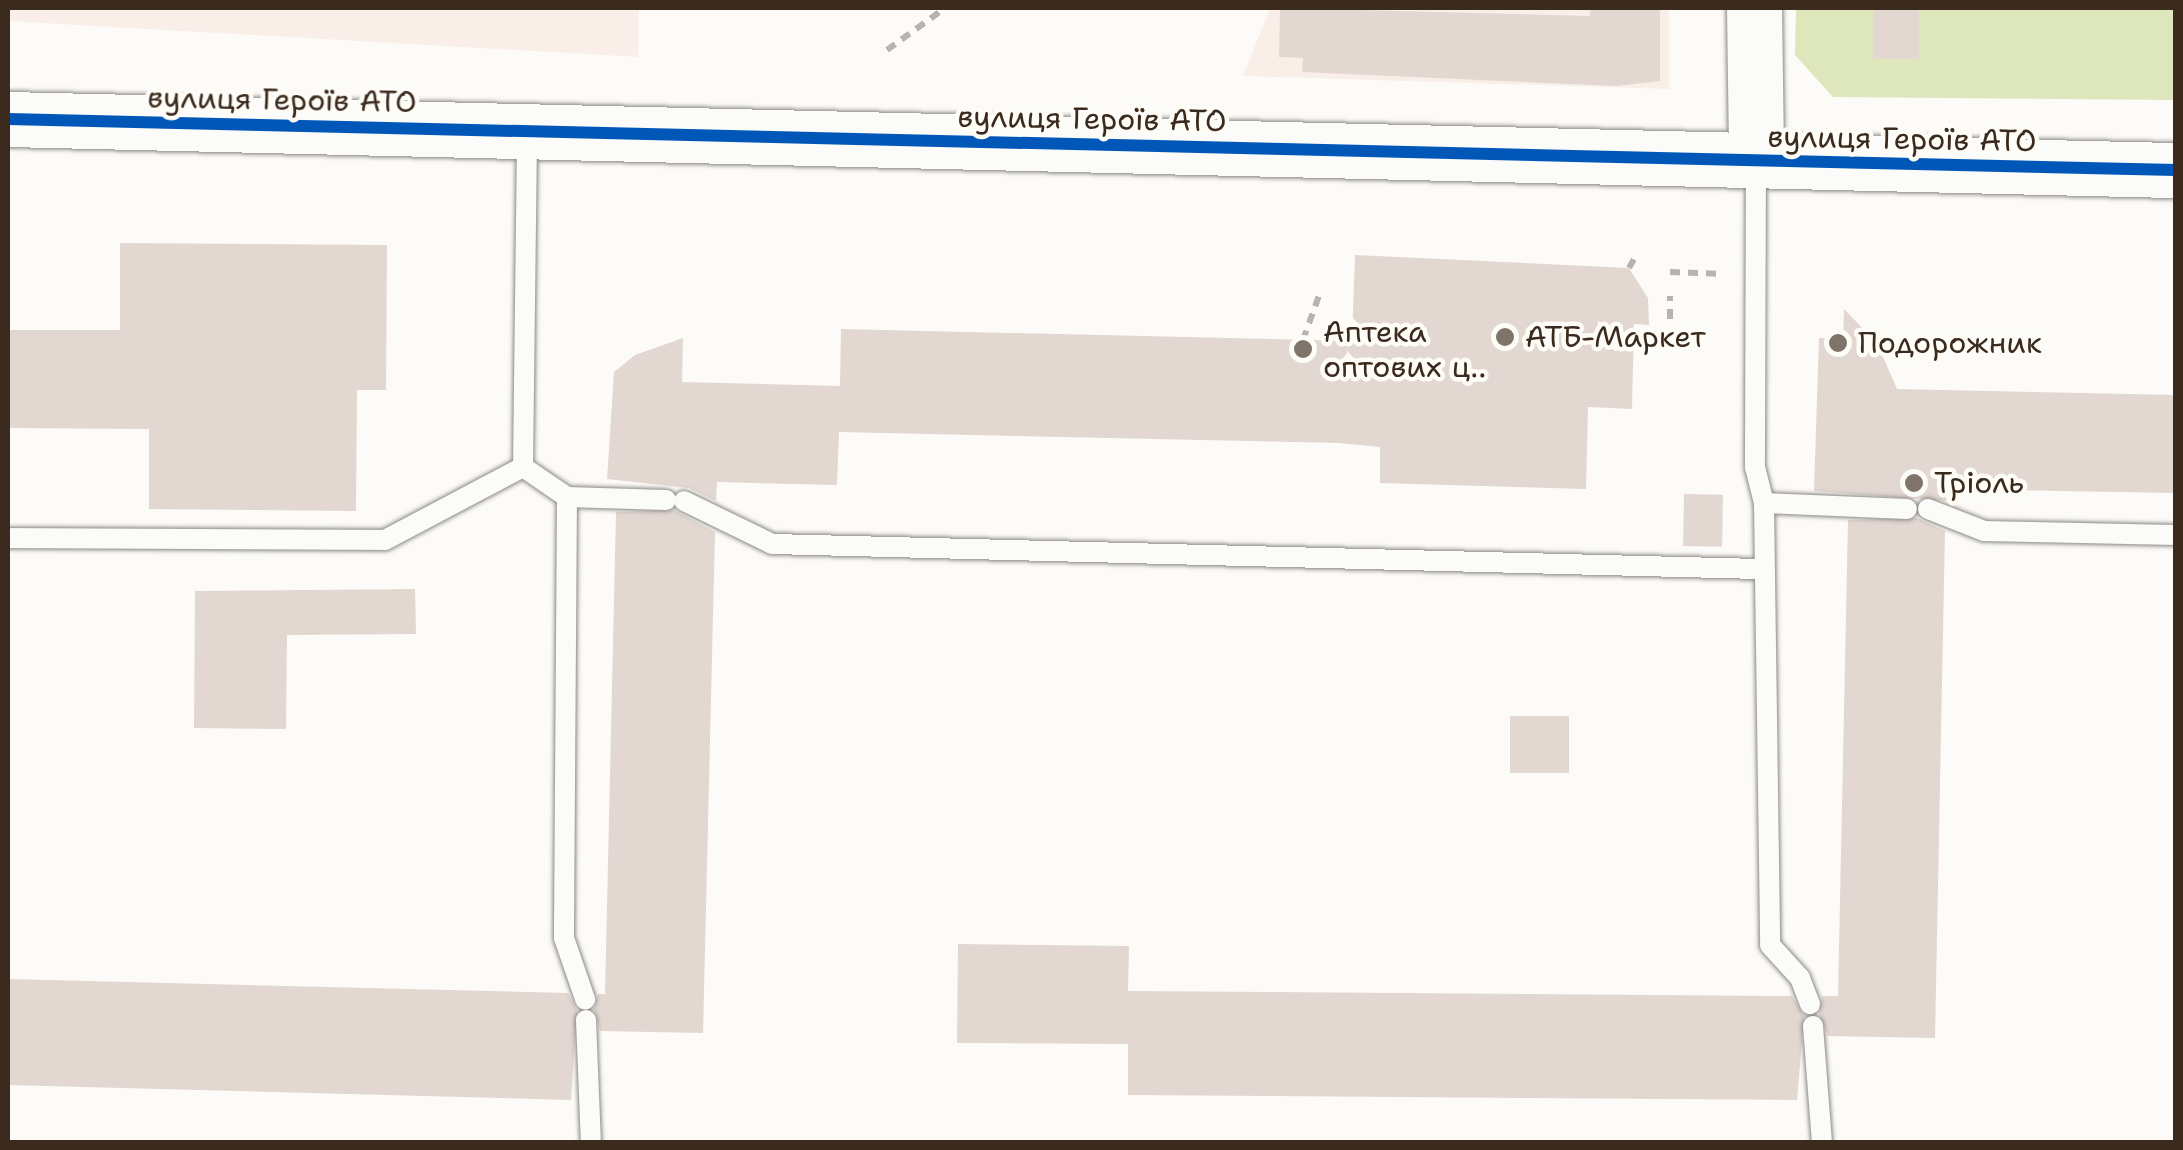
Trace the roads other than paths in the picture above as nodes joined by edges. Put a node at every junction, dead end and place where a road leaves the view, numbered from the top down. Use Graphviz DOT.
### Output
graph roads {
  1 [pos="1754,8"];
  2 [pos="8,119"];
  3 [pos="526,131"];
  4 [pos="1756,160"];
  5 [pos="2176,170"];
  6 [pos="522,467"];
  7 [pos="567,496"];
  8 [pos="1764,503"];
  9 [pos="2176,535"];
  10 [pos="8,538"];
  11 [pos="1763,570"];
  12 [pos="1810,1004"];
  13 [pos="1813,1026"];
  14 [pos="592,1142"];
  15 [pos="1822,1142"];
  1 -- 4 [label="street, вулиця Героїв АТО"];
  2 -- 3 [label="street, вулиця Героїв АТО"];
  3 -- 4 [label="street, вулиця Героїв АТО"];
  3 -- 6 [label="lane"];
  4 -- 5 [label="street, вулиця Героїв АТО"];
  4 -- 8 [label="lane"];
  6 -- 7 [label="lane"];
  6 -- 10 [label="lane"];
  7 -- 11 [label="lane"];
  7 -- 14 [label="lane"];
  8 -- 9 [label="lane"];
  8 -- 11 [label="lane"];
  11 -- 12 [label="lane"];
  13 -- 15 [label="lane"];
}
